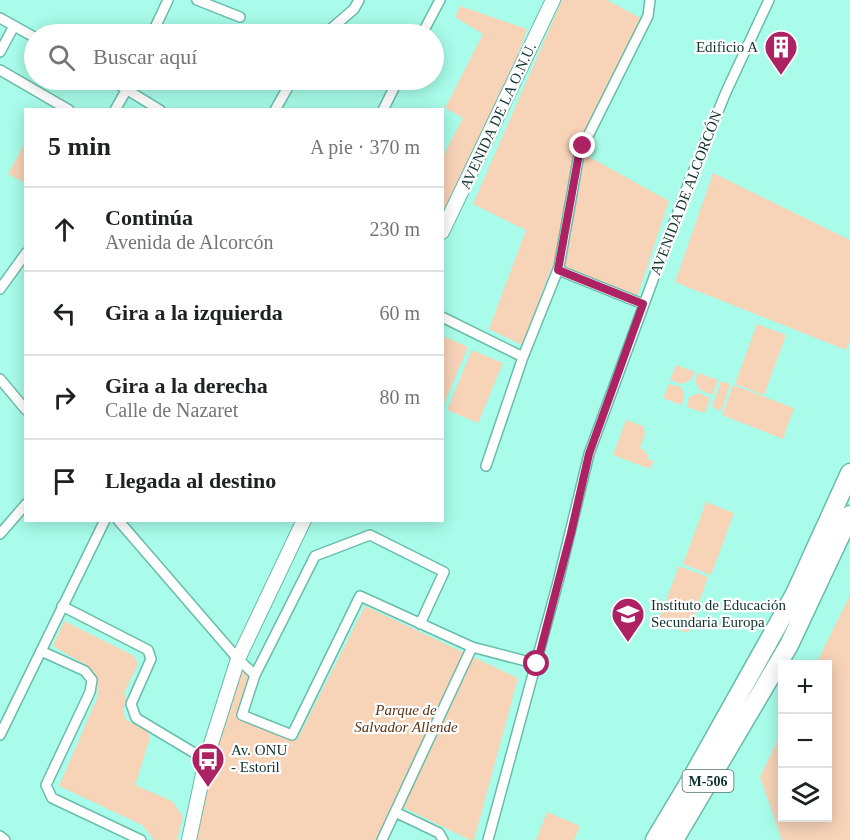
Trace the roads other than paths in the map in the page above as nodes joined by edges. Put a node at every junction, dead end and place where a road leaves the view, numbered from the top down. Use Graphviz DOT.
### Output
graph roads {
  1 [pos="168,0"];
  2 [pos="197,0"];
  3 [pos="359,0"];
  4 [pos="440,0"];
  5 [pos="553,0"];
  6 [pos="648,0"];
  7 [pos="770,0"];
  8 [pos="240,17"];
  9 [pos="0,18"];
  10 [pos="157,24"];
  11 [pos="337,24"];
  12 [pos="427,24"];
  13 [pos="14,26"];
  14 [pos="24,32"];
  15 [pos="0,52"];
  16 [pos="0,70"];
  17 [pos="24,84"];
  18 [pos="34,90"];
  19 [pos="127,90"];
  20 [pos="137,90"];
  21 [pos="286,90"];
  22 [pos="393,90"];
  23 [pos="66,108"];
  24 [pos="116,108"];
  25 [pos="158,108"];
  26 [pos="276,108"];
  27 [pos="384,108"];
  28 [pos="444,228"];
  29 [pos="24,256"];
  30 [pos="558,270"];
  31 [pos="0,289"];
  32 [pos="643,304"];
  33 [pos="444,318"];
  34 [pos="523,357"];
  35 [pos="0,379"];
  36 [pos="24,408"];
  37 [pos="486,466"];
  38 [pos="850,473"];
  39 [pos="24,506"];
  40 [pos="850,514"];
  41 [pos="104,522"];
  42 [pos="120,522"];
  43 [pos="303,522"];
  44 [pos="0,534"];
  45 [pos="62,606"];
  46 [pos="420,624"];
  47 [pos="472,647"];
  48 [pos="41,651"];
  49 [pos="238,659"];
  50 [pos="537,664"];
  51 [pos="255,675"];
  52 [pos="0,735"];
  53 [pos="206,760"];
  54 [pos="396,812"];
  55 [pos="0,836"];
  56 [pos="5,840"];
  57 [pos="141,840"];
  58 [pos="189,840"];
  59 [pos="382,840"];
  60 [pos="443,840"];
  61 [pos="488,840"];
  62 [pos="655,840"];
  63 [pos="674,840"];
  1 -- 10 [label="street"];
  2 -- 8 [label="street"];
  3 -- 11 [label="street"];
  4 -- 12 [label="street"];
  5 -- 28 [label="street, AVENIDA DE LA O.N.U."];
  6 -- 30 [label="street"];
  7 -- 32 [label="street, AVENIDA DE ALCORCÓN"];
  9 -- 13 [label="street"];
  13 -- 14 [label="street"];
  13 -- 15 [label="street"];
  16 -- 17 [label="street"];
  18 -- 23 [label="street"];
  19 -- 24 [label="street"];
  20 -- 25 [label="street"];
  21 -- 26 [label="street"];
  22 -- 27 [label="street"];
  29 -- 31 [label="street"];
  30 -- 32 [label="street"];
  30 -- 34 [label="street"];
  32 -- 50 [label="street, AVENIDA DE ALCORCÓN"];
  33 -- 34 [label="street"];
  34 -- 37 [label="street"];
  35 -- 36 [label="street"];
  38 -- 62 [label="highway, M-506"];
  39 -- 44 [label="street"];
  40 -- 63 [label="highway, M-506"];
  41 -- 45 [label="street"];
  42 -- 49 [label="street"];
  43 -- 49 [label="street"];
  45 -- 48 [label="street"];
  45 -- 53 [label="street"];
  46 -- 47 [label="street"];
  46 -- 51 [label="street"];
  46 -- 51 [label="street"];
  47 -- 50 [label="street"];
  47 -- 54 [label="street"];
  48 -- 52 [label="street"];
  48 -- 57 [label="street"];
  49 -- 51 [label="street"];
  49 -- 53 [label="street"];
  50 -- 61 [label="street, AVENIDA DE ALCORCÓN"];
  53 -- 58 [label="street"];
  54 -- 59 [label="street"];
  54 -- 60 [label="street"];
  55 -- 56 [label="street"];
}
